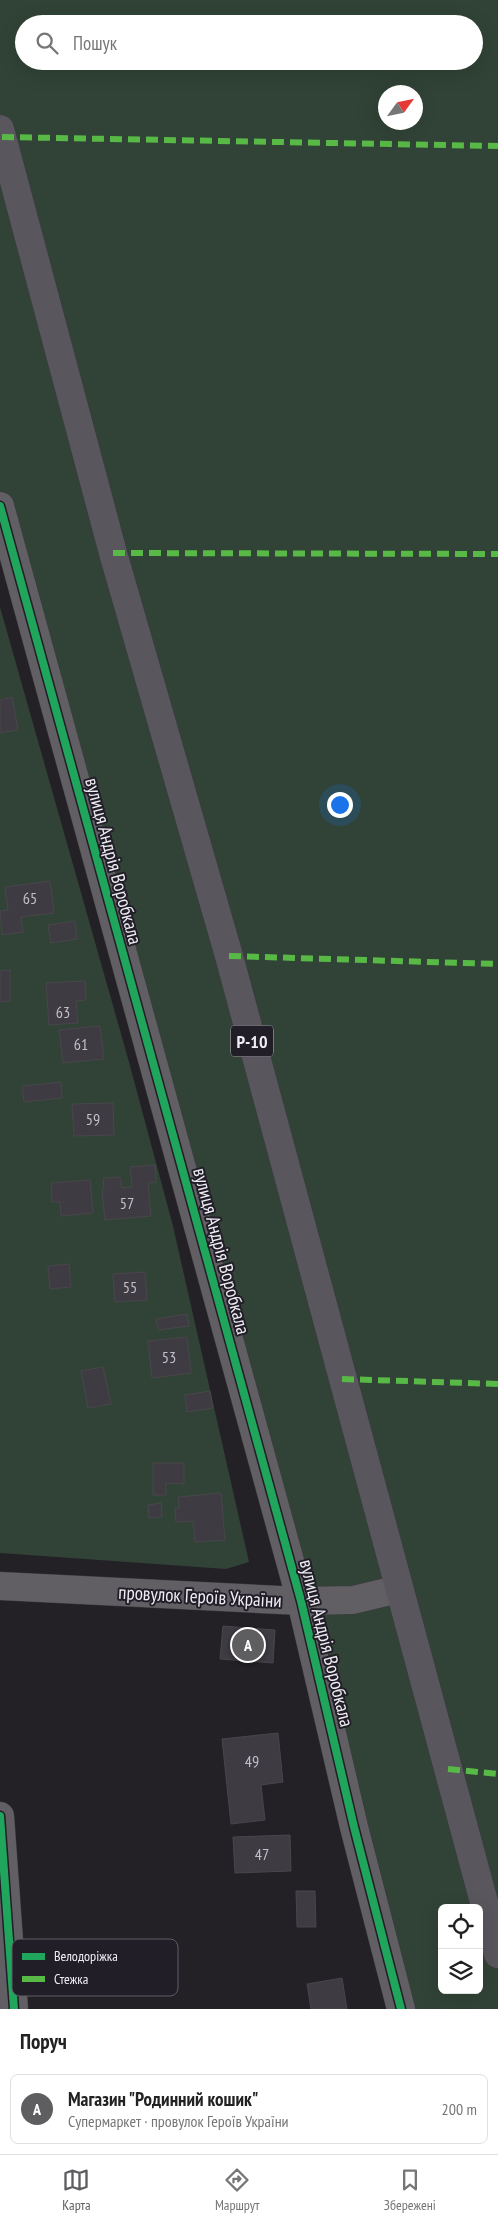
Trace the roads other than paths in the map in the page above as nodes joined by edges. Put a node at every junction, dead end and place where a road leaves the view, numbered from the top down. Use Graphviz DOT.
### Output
graph roads {
  1 [pos="0,129"];
  2 [pos="0,506"];
  3 [pos="0,1586"];
  4 [pos="399,1589"];
  5 [pos="301,1601"];
  6 [pos="0,1816"];
  7 [pos="498,1954"];
  8 [pos="12,1981"];
  9 [pos="13,1996"];
  10 [pos="14,2009"];
  11 [pos="401,2009"];
  1 -- 4 [label="main road, Р-10"];
  2 -- 5 [label="street, вулиця Андрія Воробкала"];
  3 -- 5 [label="street, провулок Героїв України"];
  4 -- 5 [label="street, провулок Героїв України"];
  4 -- 7 [label="main road, Р-10"];
  5 -- 11 [label="street, вулиця Андрія Воробкала"];
  6 -- 8 [label="street"];
  9 -- 10 [label="street"];
}
